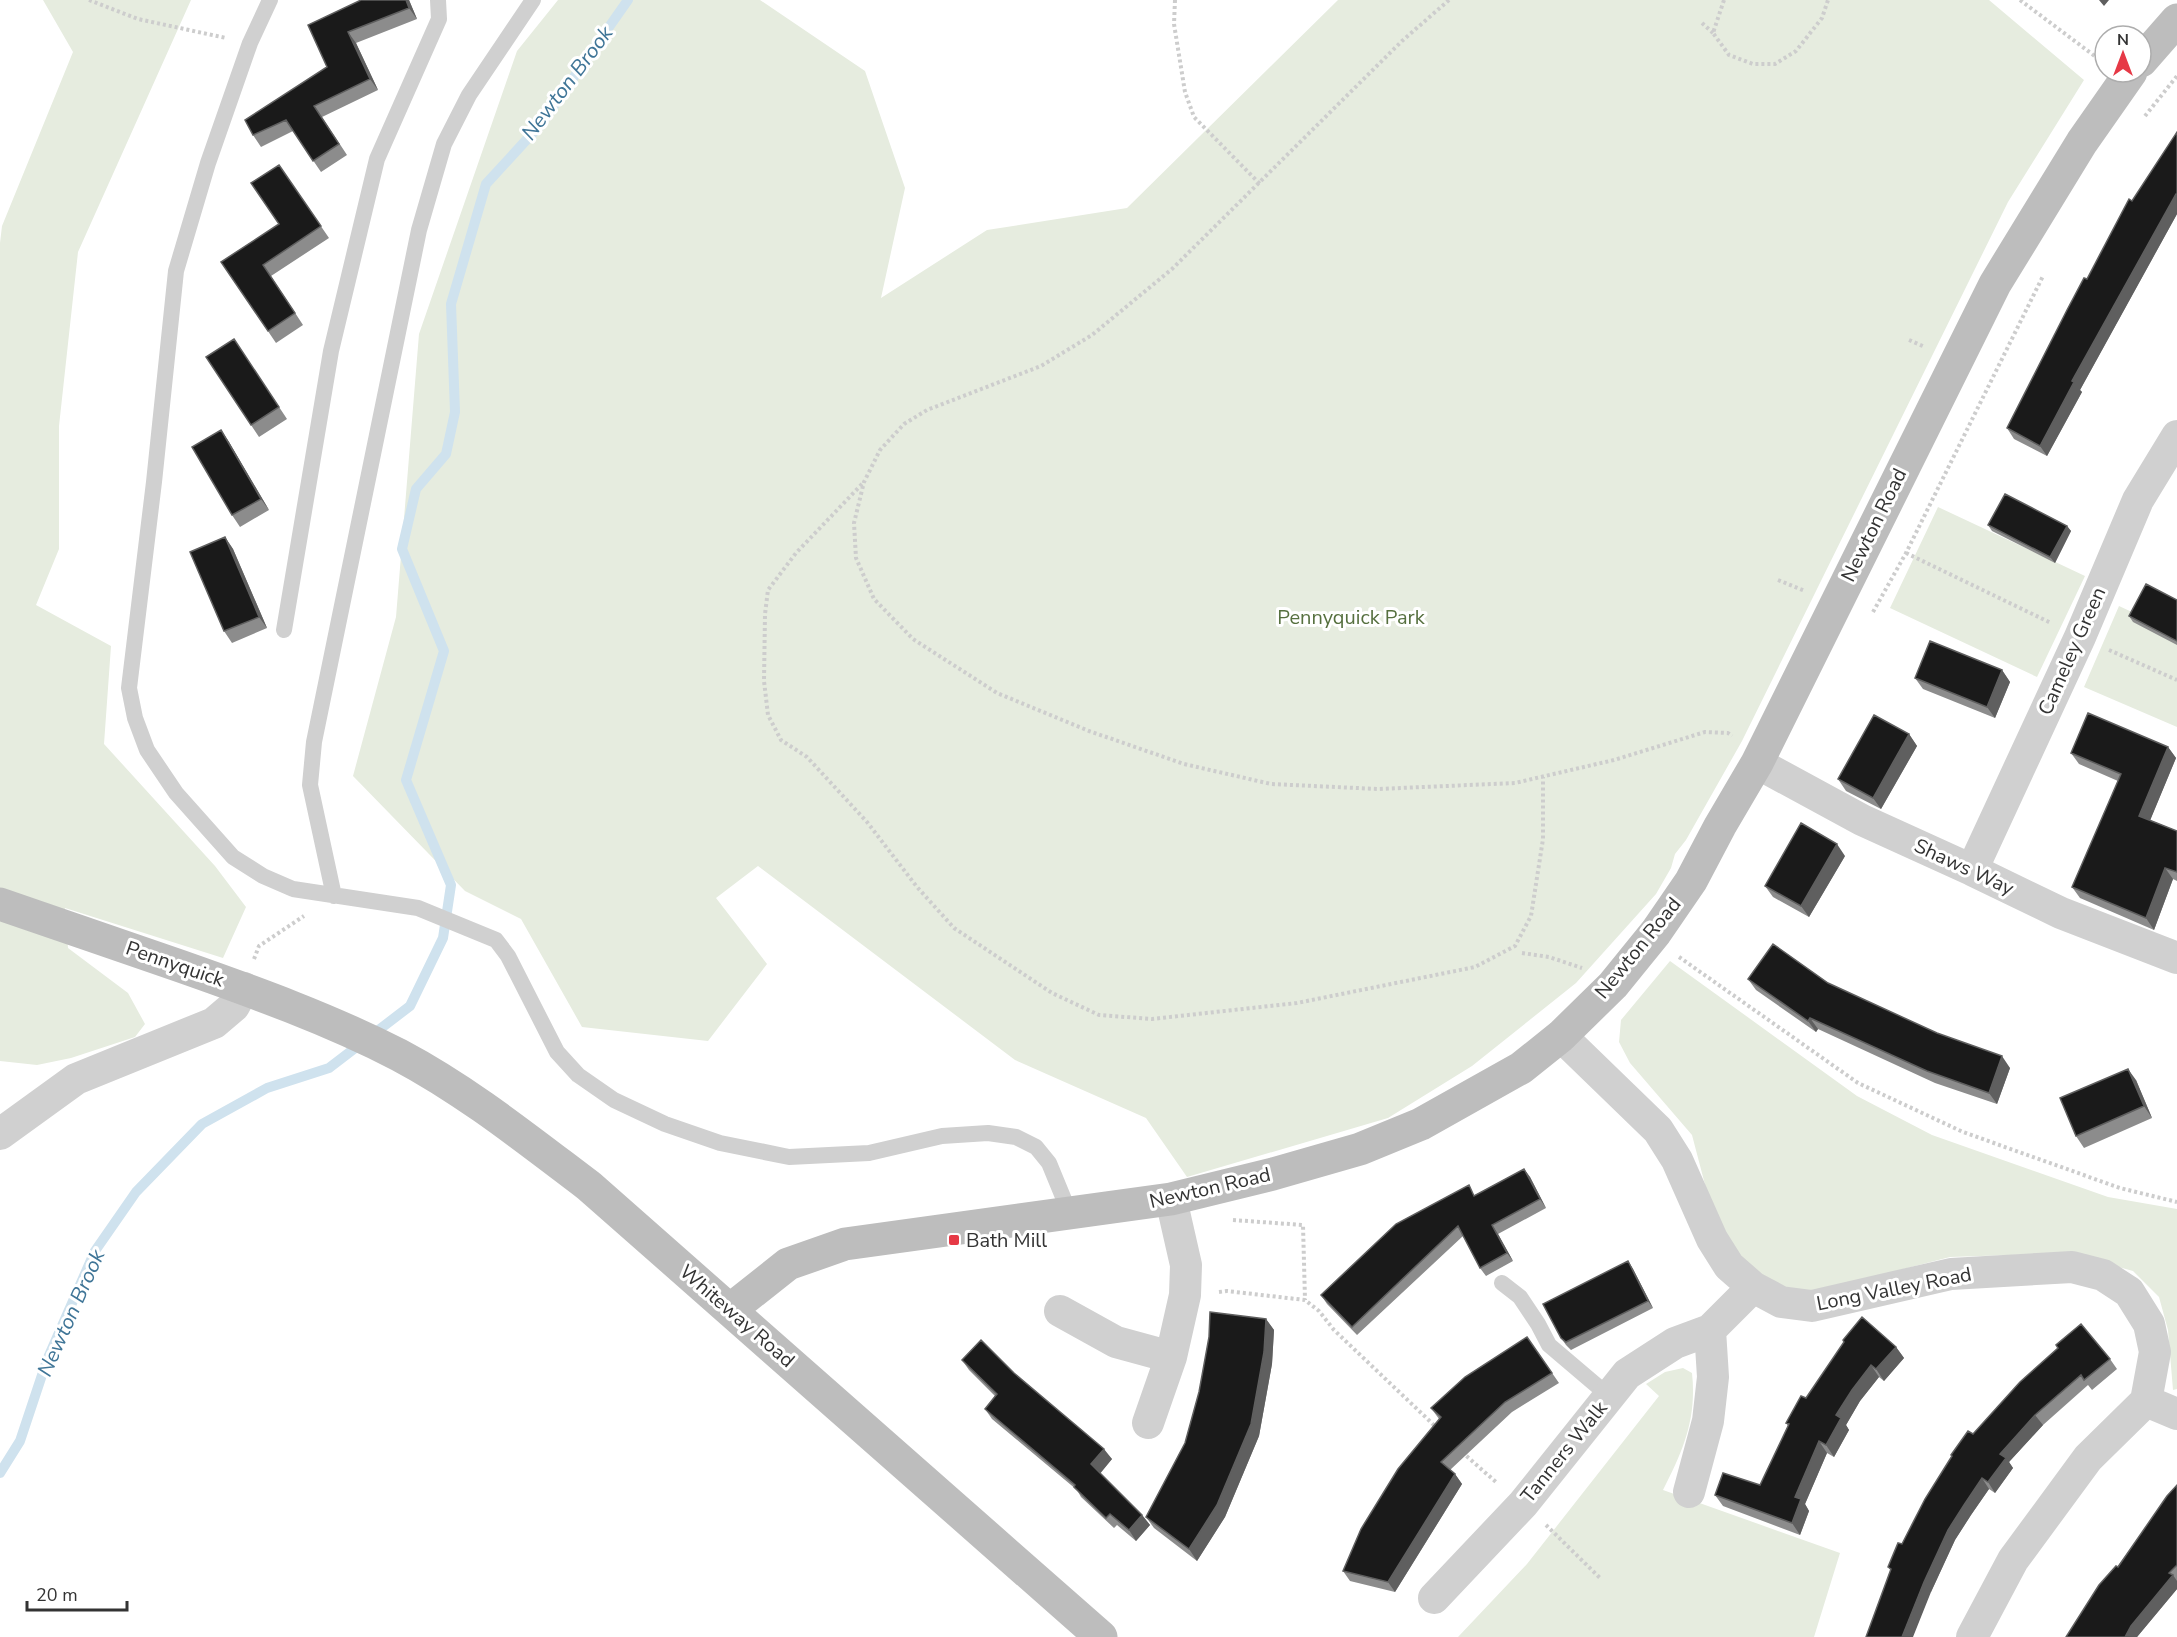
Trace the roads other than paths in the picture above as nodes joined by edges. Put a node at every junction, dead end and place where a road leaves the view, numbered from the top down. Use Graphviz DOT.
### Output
graph roads {
  1 [pos="270,0"];
  2 [pos="438,0"];
  3 [pos="533,0"];
  4 [pos="2177,20"];
  5 [pos="2153,47"];
  6 [pos="2123,84"];
  7 [pos="2177,436"];
  8 [pos="284,630"];
  9 [pos="1759,758"];
  10 [pos="1972,870"];
  11 [pos="334,896"];
  12 [pos="0,904"];
  13 [pos="2177,958"];
  14 [pos="244,988"];
  15 [pos="348,1030"];
  16 [pos="1561,1036"];
  17 [pos="0,1134"];
  18 [pos="1173,1207"];
  19 [pos="1070,1214"];
  20 [pos="1502,1283"];
  21 [pos="1753,1287"];
  22 [pos="730,1310"];
  23 [pos="1060,1311"];
  24 [pos="1710,1330"];
  25 [pos="1170,1357"];
  26 [pos="1609,1396"];
  27 [pos="2146,1401"];
  28 [pos="2177,1414"];
  29 [pos="1148,1423"];
  30 [pos="1689,1492"];
  31 [pos="1434,1598"];
  32 [pos="1101,1637"];
  33 [pos="1972,1637"];
  1 -- 11 [label="lane"];
  2 -- 8 [label="lane"];
  3 -- 11 [label="lane"];
  4 -- 5 [label="street"];
  6 -- 9 [label="street, Newton Road"];
  7 -- 10 [label="street, Cameley Green"];
  9 -- 10 [label="street, Shaws Way"];
  9 -- 16 [label="street, Newton Road"];
  10 -- 13 [label="street, Shaws Way"];
  11 -- 19 [label="lane"];
  12 -- 14 [label="street, Pennyquick"];
  14 -- 15 [label="street, Pennyquick"];
  14 -- 17 [label="street"];
  15 -- 22 [label="street, Whiteway Road"];
  16 -- 18 [label="street, Newton Road"];
  16 -- 21 [label="street, Long Valley Road"];
  18 -- 19 [label="street, Newton Road"];
  18 -- 25 [label="street"];
  19 -- 22 [label="street, Newton Road"];
  20 -- 26 [label="lane"];
  21 -- 24 [label="street, Tanners Walk"];
  21 -- 27 [label="street, Long Valley Road"];
  22 -- 32 [label="street, Whiteway Road"];
  23 -- 25 [label="street"];
  24 -- 26 [label="street, Tanners Walk"];
  24 -- 30 [label="street"];
  25 -- 29 [label="street"];
  26 -- 31 [label="street, Tanners Walk"];
  27 -- 28 [label="street"];
  27 -- 33 [label="street"];
}
